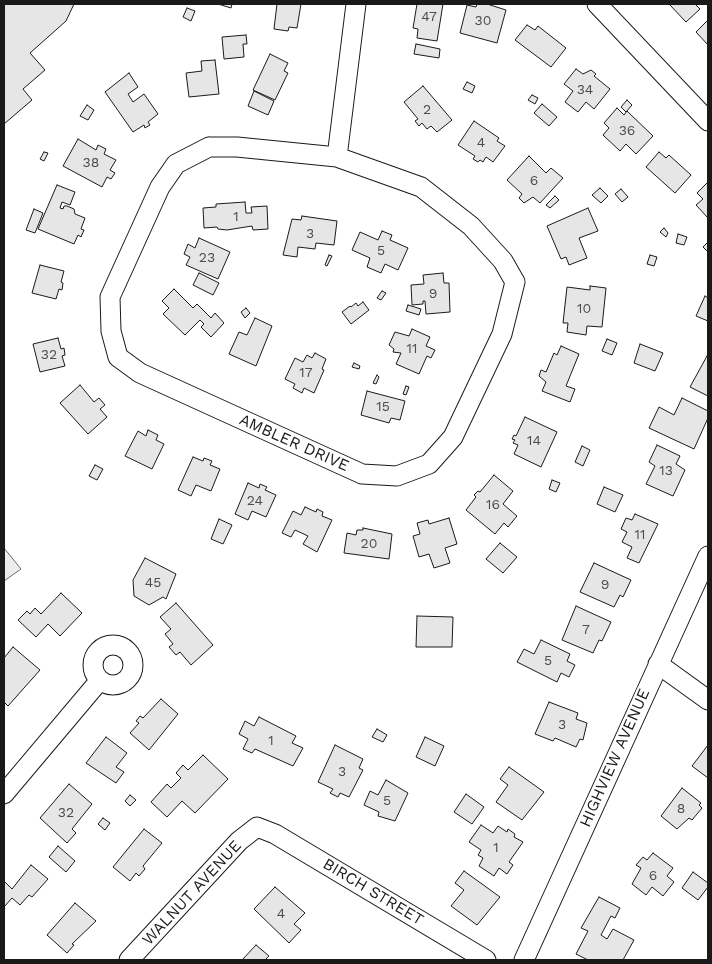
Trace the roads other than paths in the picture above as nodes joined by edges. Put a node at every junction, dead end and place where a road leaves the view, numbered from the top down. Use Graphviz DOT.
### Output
graph roads {
  1 [pos="356,4"];
  2 [pos="597,4"];
  3 [pos="708,121"];
  4 [pos="337,157"];
  5 [pos="708,556"];
  6 [pos="658,664"];
  7 [pos="100,680"];
  8 [pos="708,700"];
  9 [pos="4,794"];
  10 [pos="257,827"];
  11 [pos="129,960"];
  12 [pos="486,960"];
  13 [pos="524,960"];
  1 -- 4 [label="street"];
  2 -- 3 [label="street"];
  4 -- 4 [label="street, AMBLER DRIVE"];
  5 -- 6 [label="street, HIGHVIEW AVENUE"];
  6 -- 8 [label="street"];
  6 -- 13 [label="street, HIGHVIEW AVENUE"];
  7 -- 9 [label="street"];
  10 -- 11 [label="street, WALNUT AVENUE"];
  10 -- 12 [label="street, BIRCH STREET"];
}
